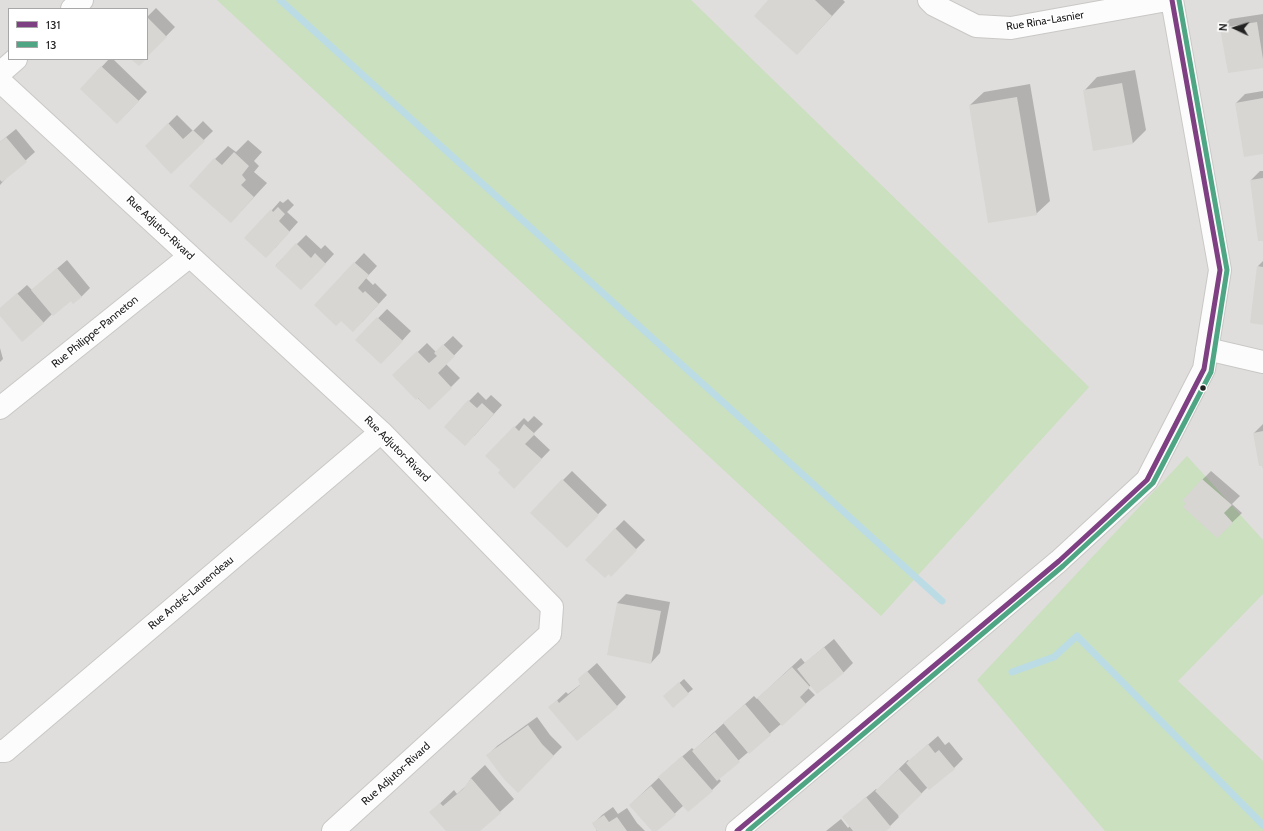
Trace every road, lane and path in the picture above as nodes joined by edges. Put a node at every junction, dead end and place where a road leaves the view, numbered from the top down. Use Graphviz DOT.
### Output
graph roads {
  1 [pos="82,0"];
  2 [pos="929,0"];
  3 [pos="1167,0"];
  4 [pos="1172,0"];
  5 [pos="73,8"];
  6 [pos="15,60"];
  7 [pos="0,73"];
  8 [pos="0,81"];
  9 [pos="190,256"];
  10 [pos="1207,349"];
  11 [pos="1263,362"];
  12 [pos="0,408"];
  13 [pos="381,432"];
  14 [pos="0,751"];
  15 [pos="333,831"];
  16 [pos="737,831"];
  1 -- 5 [label="street"];
  2 -- 3 [label="street, Rue Rina-Lasnier"];
  4 -- 10 [label="street"];
  6 -- 7 [label="street"];
  8 -- 9 [label="street, Rue Adjutor-Rivard"];
  9 -- 12 [label="street, Rue Philippe-Panneton"];
  9 -- 13 [label="street, Rue Adjutor-Rivard"];
  10 -- 11 [label="street"];
  10 -- 16 [label="street"];
  13 -- 14 [label="street, Rue André-Laurendeau"];
  13 -- 15 [label="street, Rue Adjutor-Rivard"];
}
